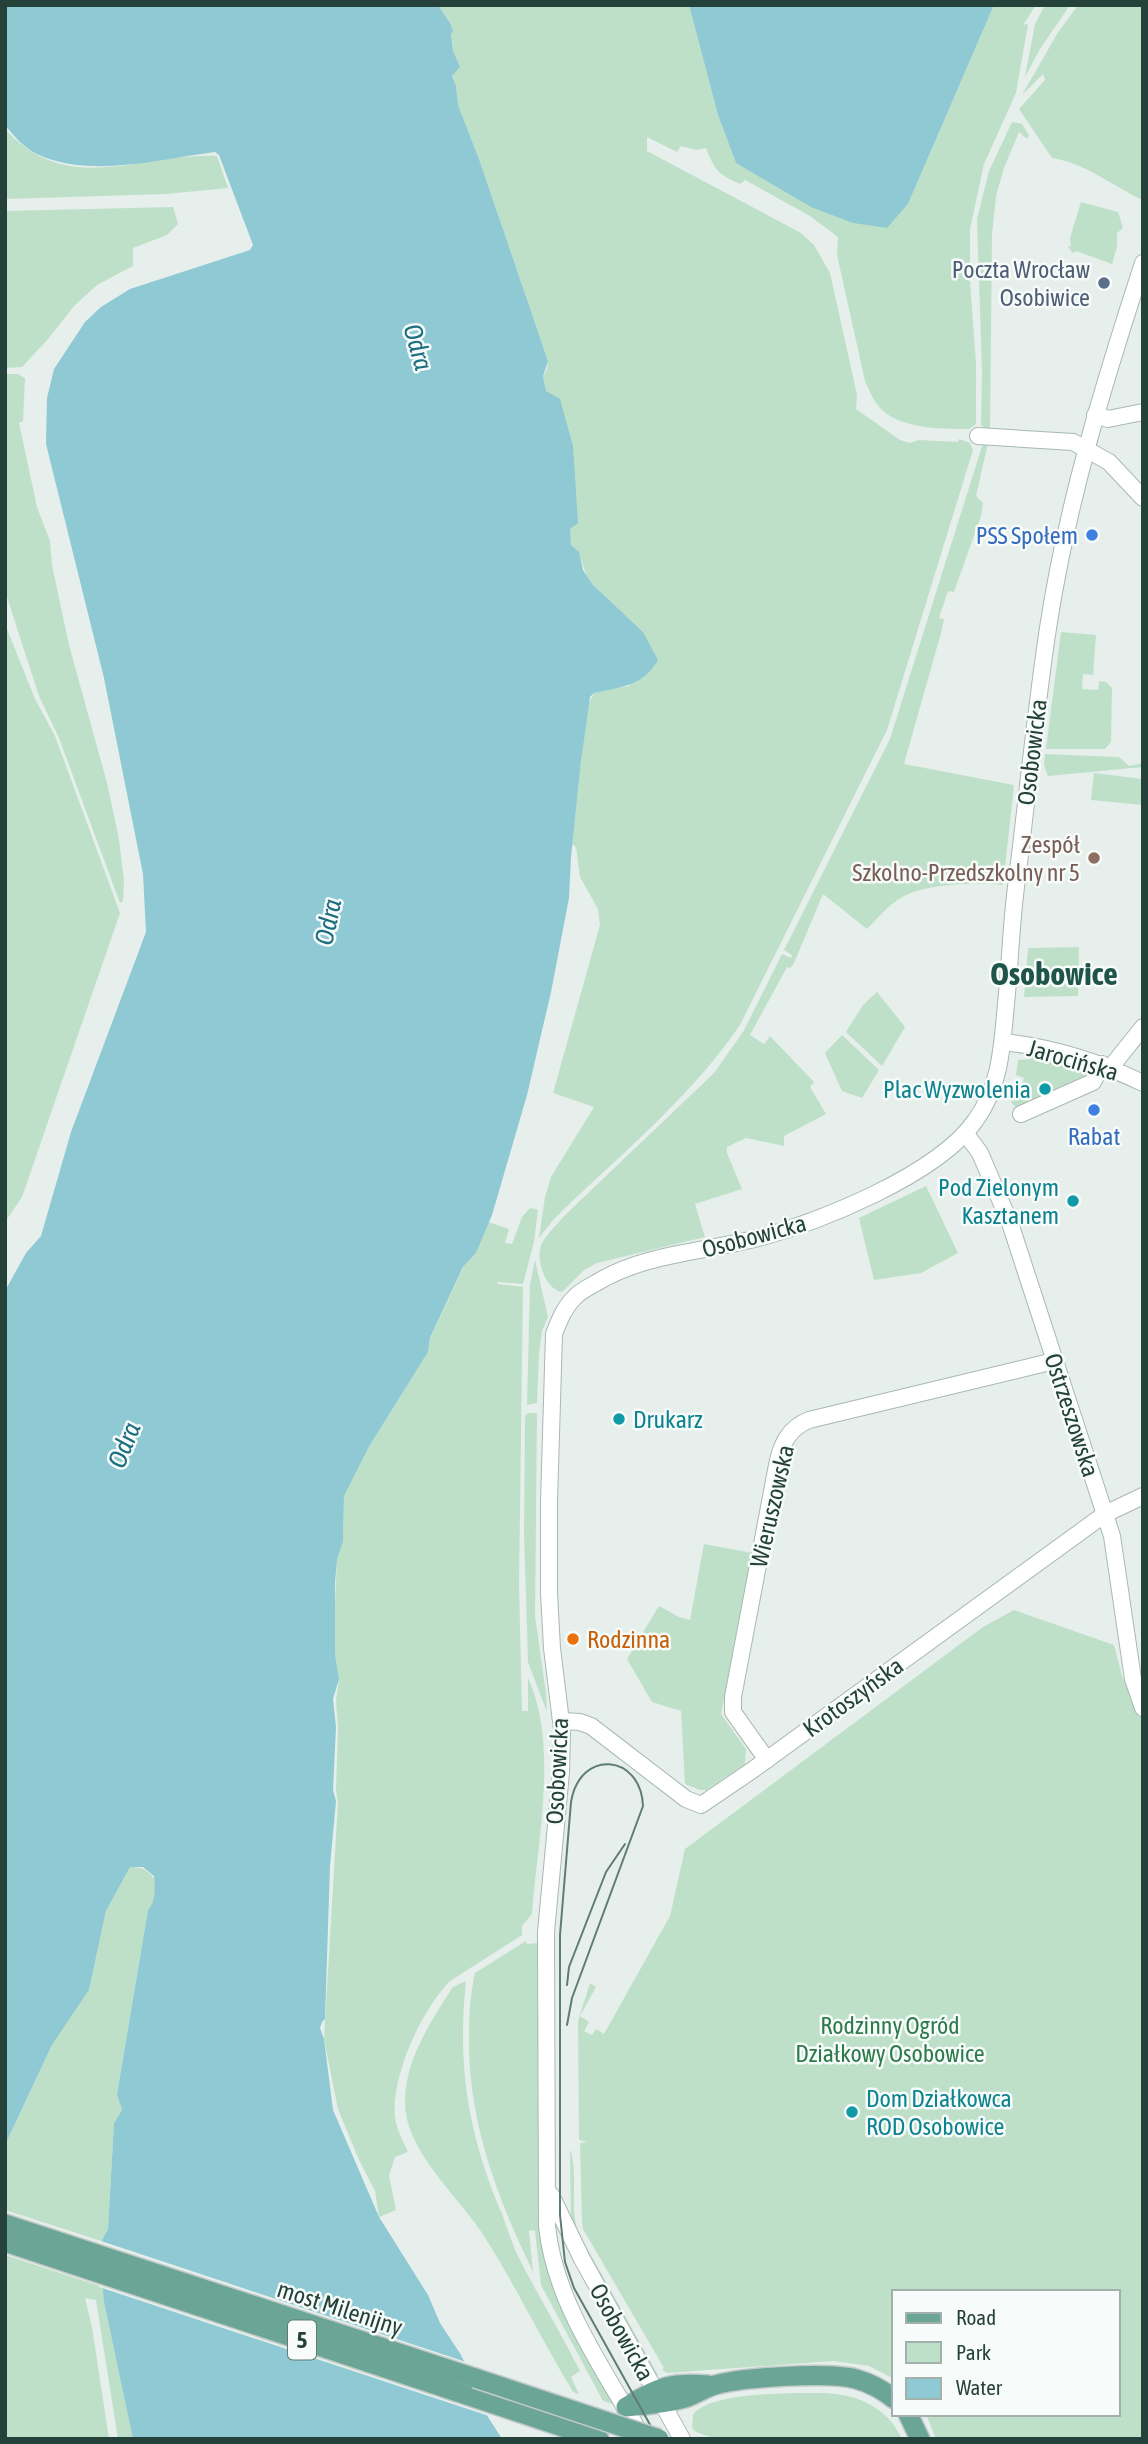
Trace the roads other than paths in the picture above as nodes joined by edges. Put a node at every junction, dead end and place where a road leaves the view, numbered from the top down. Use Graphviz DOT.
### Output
graph roads {
  1 [pos="1143,263"];
  2 [pos="1138,291"];
  3 [pos="1143,412"];
  4 [pos="1095,415"];
  5 [pos="978,436"];
  6 [pos="1086,448"];
  7 [pos="1143,498"];
  8 [pos="1143,1027"];
  9 [pos="1003,1042"];
  10 [pos="1106,1065"];
  11 [pos="1143,1083"];
  12 [pos="1021,1114"];
  13 [pos="966,1134"];
  14 [pos="1054,1361"];
  15 [pos="1143,1496"];
  16 [pos="1105,1514"];
  17 [pos="1143,1708"];
  18 [pos="562,1721"];
  19 [pos="766,1760"];
  20 [pos="547,2186"];
  21 [pos="5,2224"];
  22 [pos="5,2242"];
  23 [pos="658,2397"];
  24 [pos="892,2398"];
  25 [pos="626,2407"];
  26 [pos="909,2416"];
  27 [pos="599,2439"];
  28 [pos="643,2439"];
  29 [pos="659,2439"];
  30 [pos="682,2439"];
  31 [pos="920,2439"];
  1 -- 2 [label="street, Osobowicka"];
  2 -- 4 [label="street, Osobowicka"];
  3 -- 4 [label="street"];
  4 -- 6 [label="street, Osobowicka"];
  5 -- 6 [label="street"];
  6 -- 7 [label="street"];
  6 -- 9 [label="street, Osobowicka"];
  8 -- 10 [label="street"];
  9 -- 10 [label="street, Jarocińska"];
  9 -- 13 [label="street, Osobowicka"];
  10 -- 11 [label="street, Jarocińska"];
  10 -- 12 [label="street"];
  13 -- 14 [label="street, Ostrzeszowska"];
  13 -- 18 [label="street, Osobowicka"];
  14 -- 16 [label="street, Ostrzeszowska"];
  14 -- 19 [label="street, Wieruszowska"];
  15 -- 16 [label="street, Krotoszyńska"];
  16 -- 17 [label="street, Ostrzeszowska"];
  16 -- 19 [label="street, Krotoszyńska"];
  18 -- 19 [label="street, Krotoszyńska"];
  18 -- 20 [label="street, Osobowicka"];
  20 -- 23 [label="street, Osobowicka"];
  20 -- 25 [label="street, Osobowicka"];
  21 -- 29 [label="main road, most Milenijny / 5, bridge"];
  22 -- 27 [label="main road, most Milenijny / 5"];
  23 -- 24 [label="main road"];
  23 -- 25 [label="main road"];
  23 -- 30 [label="street, Osobowicka"];
  25 -- 28 [label="street, Osobowicka"];
  26 -- 31 [label="main road"];
}
